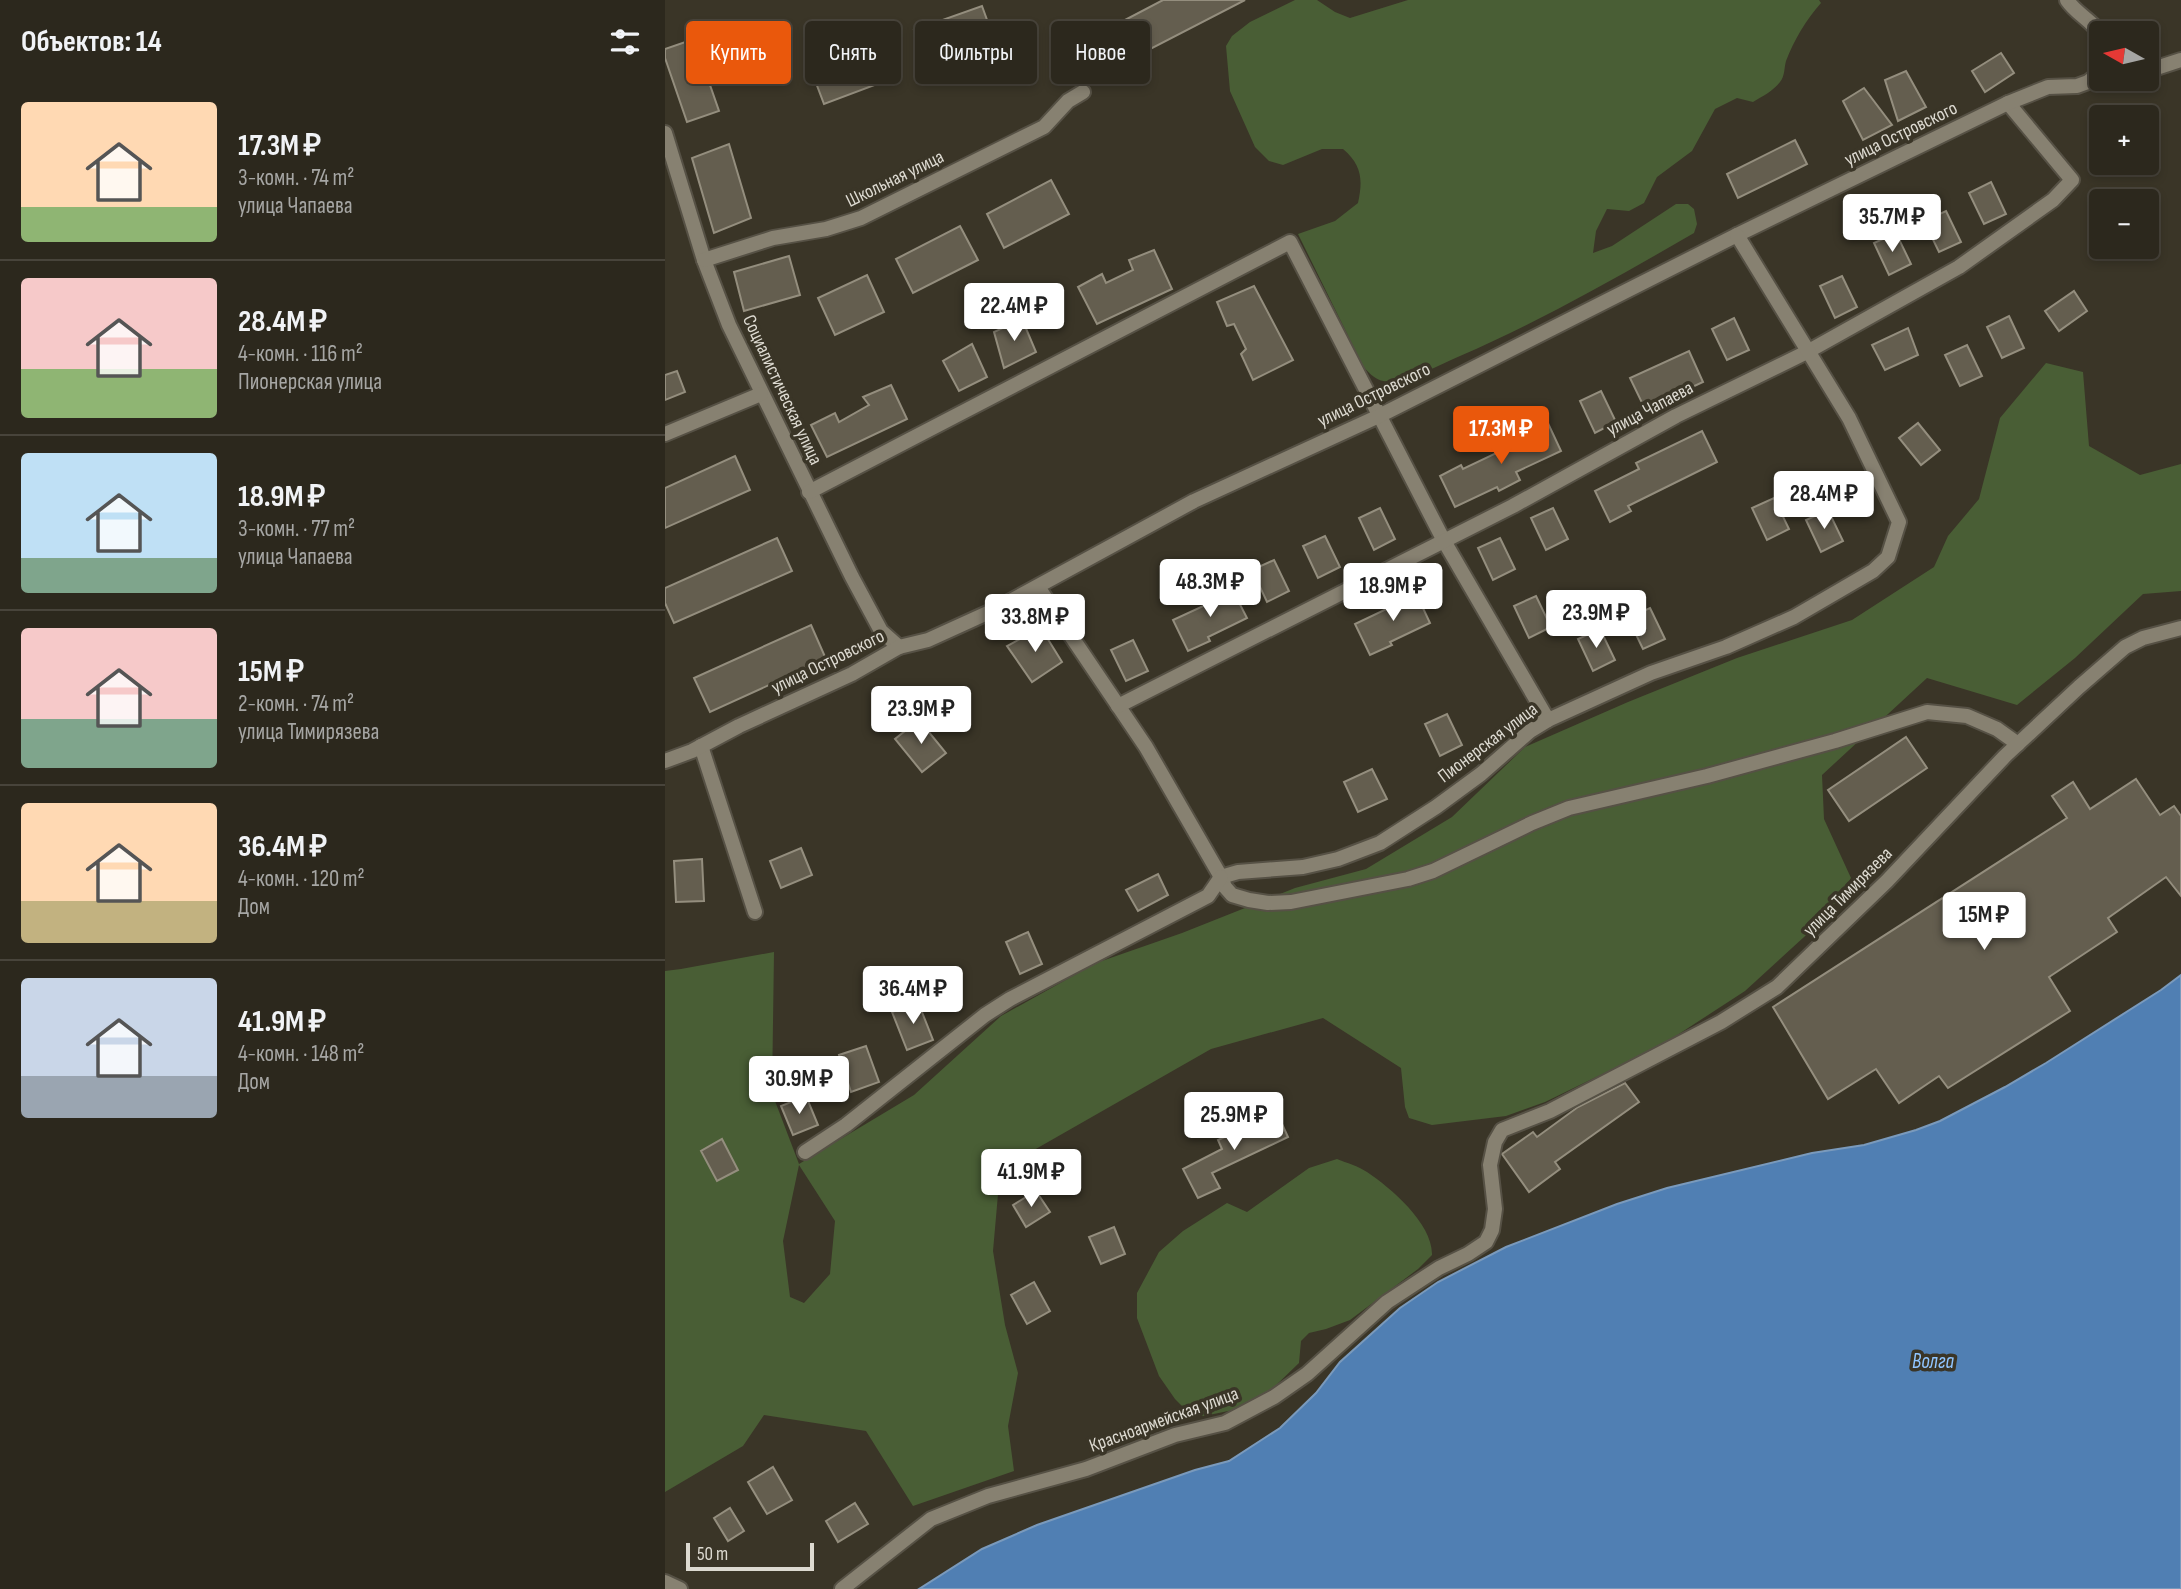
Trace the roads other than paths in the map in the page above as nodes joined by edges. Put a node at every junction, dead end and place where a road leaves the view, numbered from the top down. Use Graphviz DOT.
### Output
graph roads {
  1 [pos="2067,0"];
  2 [pos="2089,21"];
  3 [pos="2181,60"];
  4 [pos="2159,67"];
  5 [pos="2089,81"];
  6 [pos="1083,92"];
  7 [pos="2008,103"];
  8 [pos="665,133"];
  9 [pos="1737,235"];
  10 [pos="704,260"];
  11 [pos="1807,352"];
  12 [pos="761,394"];
  13 [pos="1379,415"];
  14 [pos="665,434"];
  15 [pos="809,492"];
  16 [pos="1444,541"];
  17 [pos="1038,587"];
  18 [pos="2181,628"];
  19 [pos="899,647"];
  20 [pos="1118,706"];
  21 [pos="1548,720"];
  22 [pos="2018,744"];
  23 [pos="701,746"];
  24 [pos="665,761"];
  25 [pos="1221,877"];
  26 [pos="755,912"];
  27 [pos="1501,1130"];
  28 [pos="805,1153"];
  29 [pos="665,1582"];
  30 [pos="680,1589"];
  31 [pos="842,1589"];
  1 -- 2 [label="street"];
  3 -- 4 [label="street"];
  5 -- 7 [label="street, улица Островского"];
  6 -- 10 [label="street, Школьная улица"];
  7 -- 9 [label="street, улица Островского"];
  7 -- 11 [label="street, улица Чапаева"];
  8 -- 10 [label="street, Социалистическая улица"];
  9 -- 11 [label="street"];
  9 -- 13 [label="street, улица Островского"];
  10 -- 12 [label="street, Социалистическая улица"];
  11 -- 16 [label="street, улица Чапаева"];
  11 -- 21 [label="street, Пионерская улица"];
  12 -- 14 [label="street"];
  12 -- 15 [label="street, Социалистическая улица"];
  13 -- 15 [label="street"];
  13 -- 16 [label="street"];
  13 -- 17 [label="street, улица Островского"];
  15 -- 19 [label="street, Социалистическая улица"];
  16 -- 20 [label="street, улица Чапаева"];
  16 -- 21 [label="street"];
  17 -- 19 [label="street, улица Островского"];
  17 -- 20 [label="street"];
  18 -- 22 [label="street, улица Тимирязева"];
  19 -- 23 [label="street, улица Островского"];
  20 -- 25 [label="street"];
  21 -- 25 [label="street, Пионерская улица"];
  22 -- 25 [label="street"];
  22 -- 27 [label="street, улица Тимирязева"];
  23 -- 24 [label="street, улица Островского"];
  23 -- 26 [label="street"];
  25 -- 28 [label="street"];
  27 -- 31 [label="street, Красноармейская улица"];
  29 -- 30 [label="street"];
}
